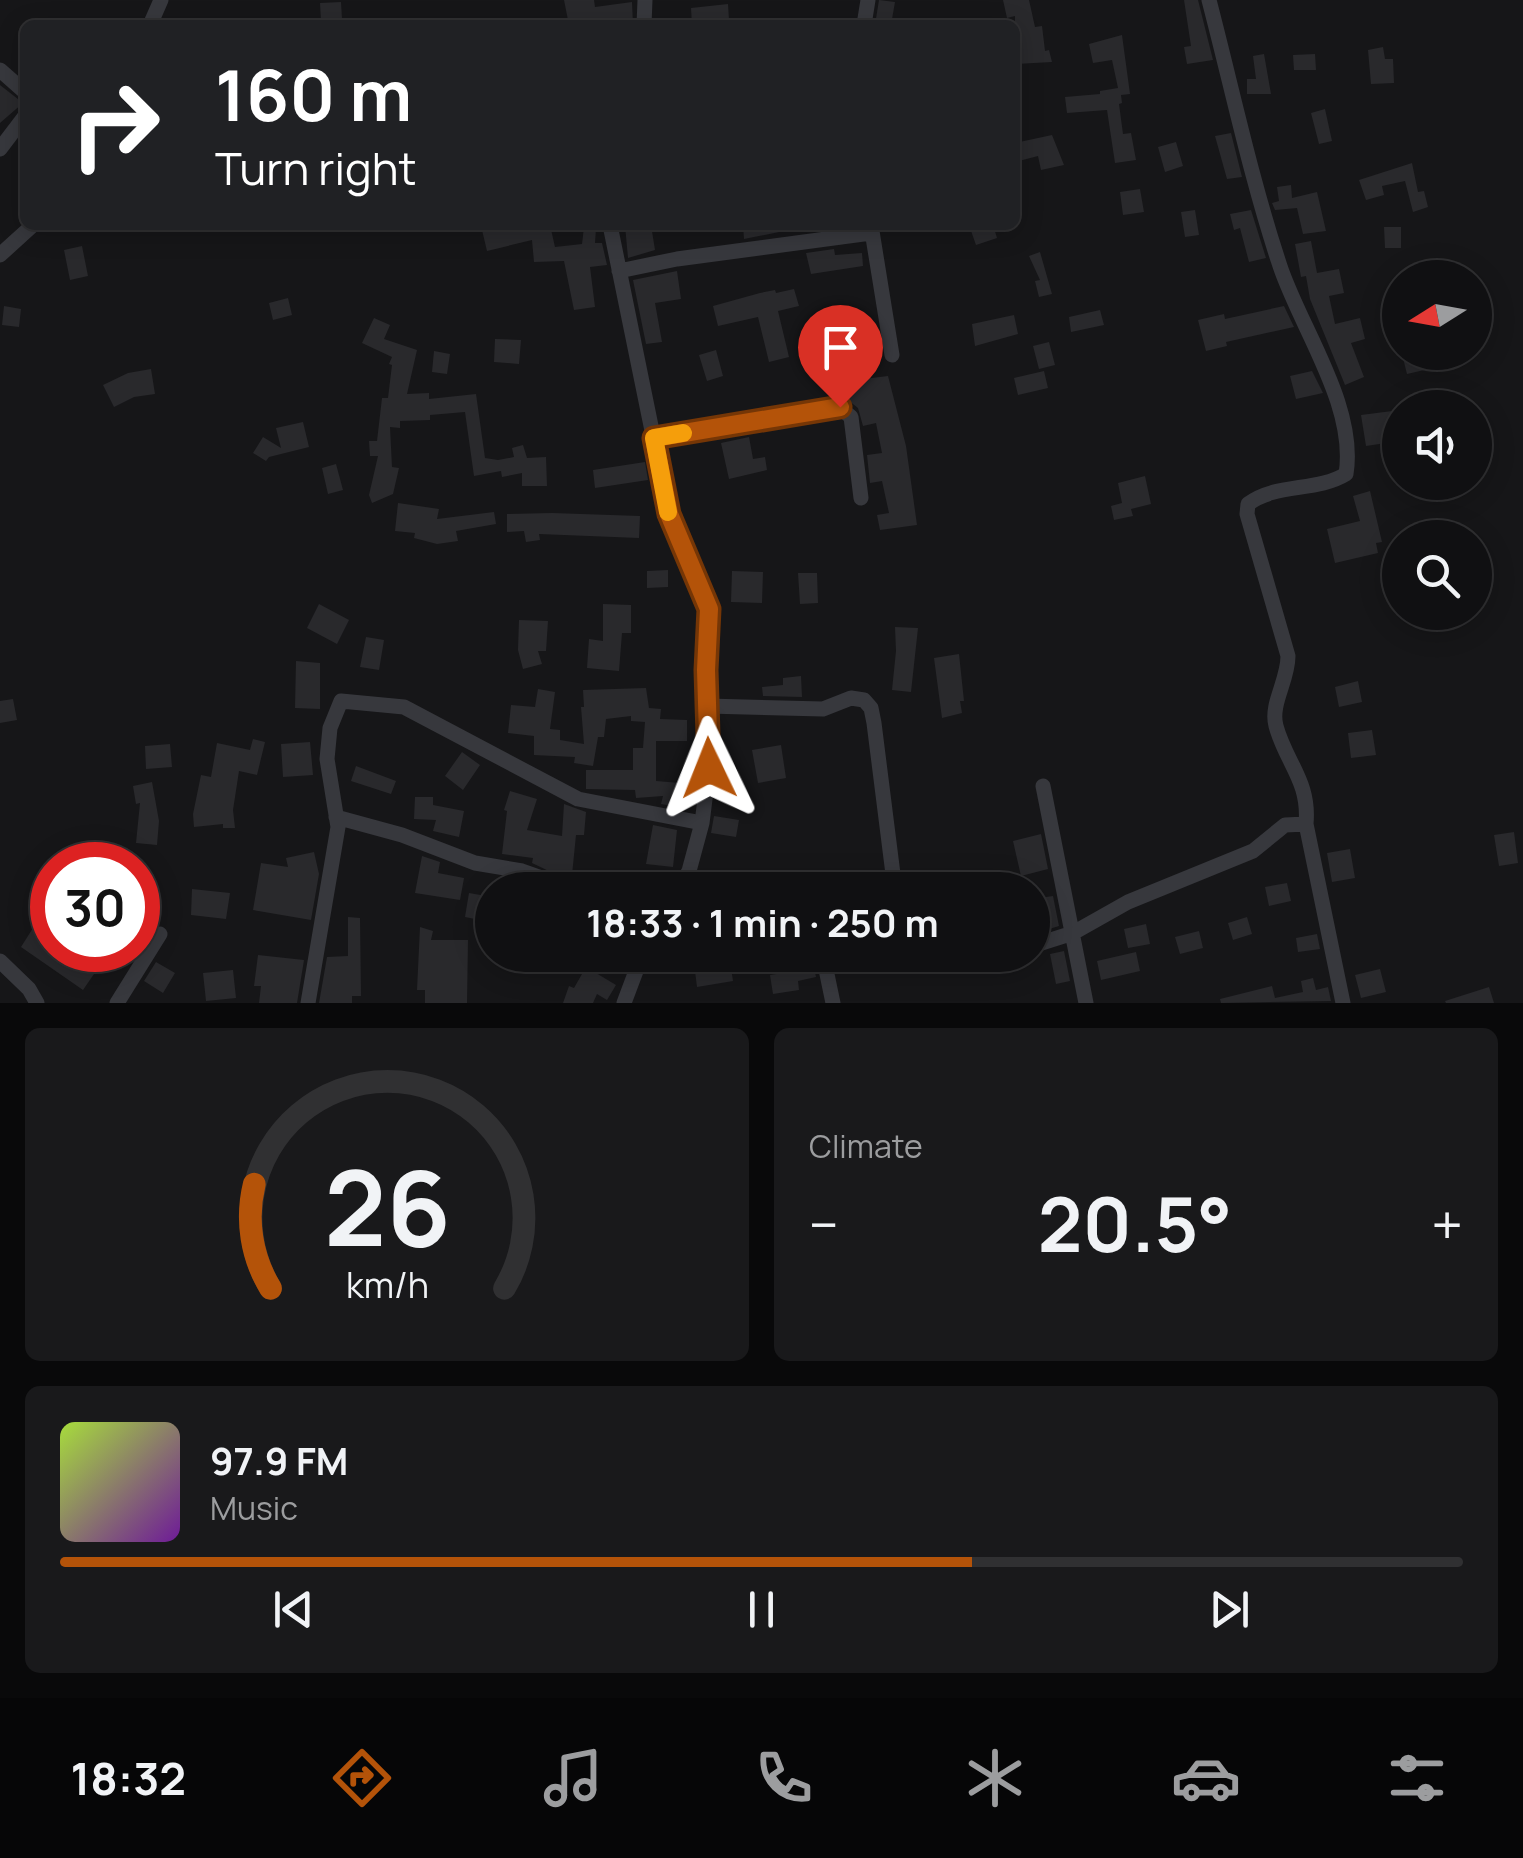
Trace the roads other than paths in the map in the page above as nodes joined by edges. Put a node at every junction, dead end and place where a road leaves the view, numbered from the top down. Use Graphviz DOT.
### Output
graph roads {
  1 [pos="1210,0"];
  2 [pos="0,70"];
  3 [pos="20,88"];
  4 [pos="20,122"];
  5 [pos="0,148"];
  6 [pos="28,230"];
  7 [pos="611,230"];
  8 [pos="864,230"];
  9 [pos="871,230"];
  10 [pos="0,255"];
  11 [pos="619,271"];
  12 [pos="892,355"];
  13 [pos="654,438"];
  14 [pos="861,498"];
  15 [pos="707,706"];
  16 [pos="1043,786"];
  17 [pos="336,817"];
  18 [pos="702,823"];
  19 [pos="1306,824"];
  20 [pos="527,872"];
  21 [pos="688,872"];
  22 [pos="893,872"];
  23 [pos="1073,934"];
  24 [pos="1050,941"];
  25 [pos="0,961"];
  26 [pos="136,972"];
  27 [pos="636,972"];
  28 [pos="826,972"];
  29 [pos="37,1003"];
  30 [pos="117,1003"];
  31 [pos="308,1003"];
  32 [pos="624,1003"];
  33 [pos="832,1003"];
  34 [pos="1086,1003"];
  35 [pos="1343,1003"];
  1 -- 19 [label="street"];
  2 -- 3 [label="street"];
  4 -- 5 [label="street"];
  6 -- 10 [label="street"];
  7 -- 11 [label="street"];
  8 -- 11 [label="street"];
  9 -- 12 [label="street"];
  11 -- 13 [label="street"];
  13 -- 14 [label="street"];
  13 -- 15 [label="street"];
  15 -- 18 [label="street"];
  15 -- 22 [label="street"];
  16 -- 23 [label="street"];
  17 -- 18 [label="street"];
  17 -- 20 [label="street"];
  17 -- 31 [label="street"];
  18 -- 21 [label="street"];
  19 -- 23 [label="street"];
  19 -- 35 [label="street"];
  23 -- 24 [label="street"];
  23 -- 34 [label="street"];
  25 -- 29 [label="street"];
  26 -- 30 [label="street"];
  27 -- 32 [label="street"];
  28 -- 33 [label="street"];
}
